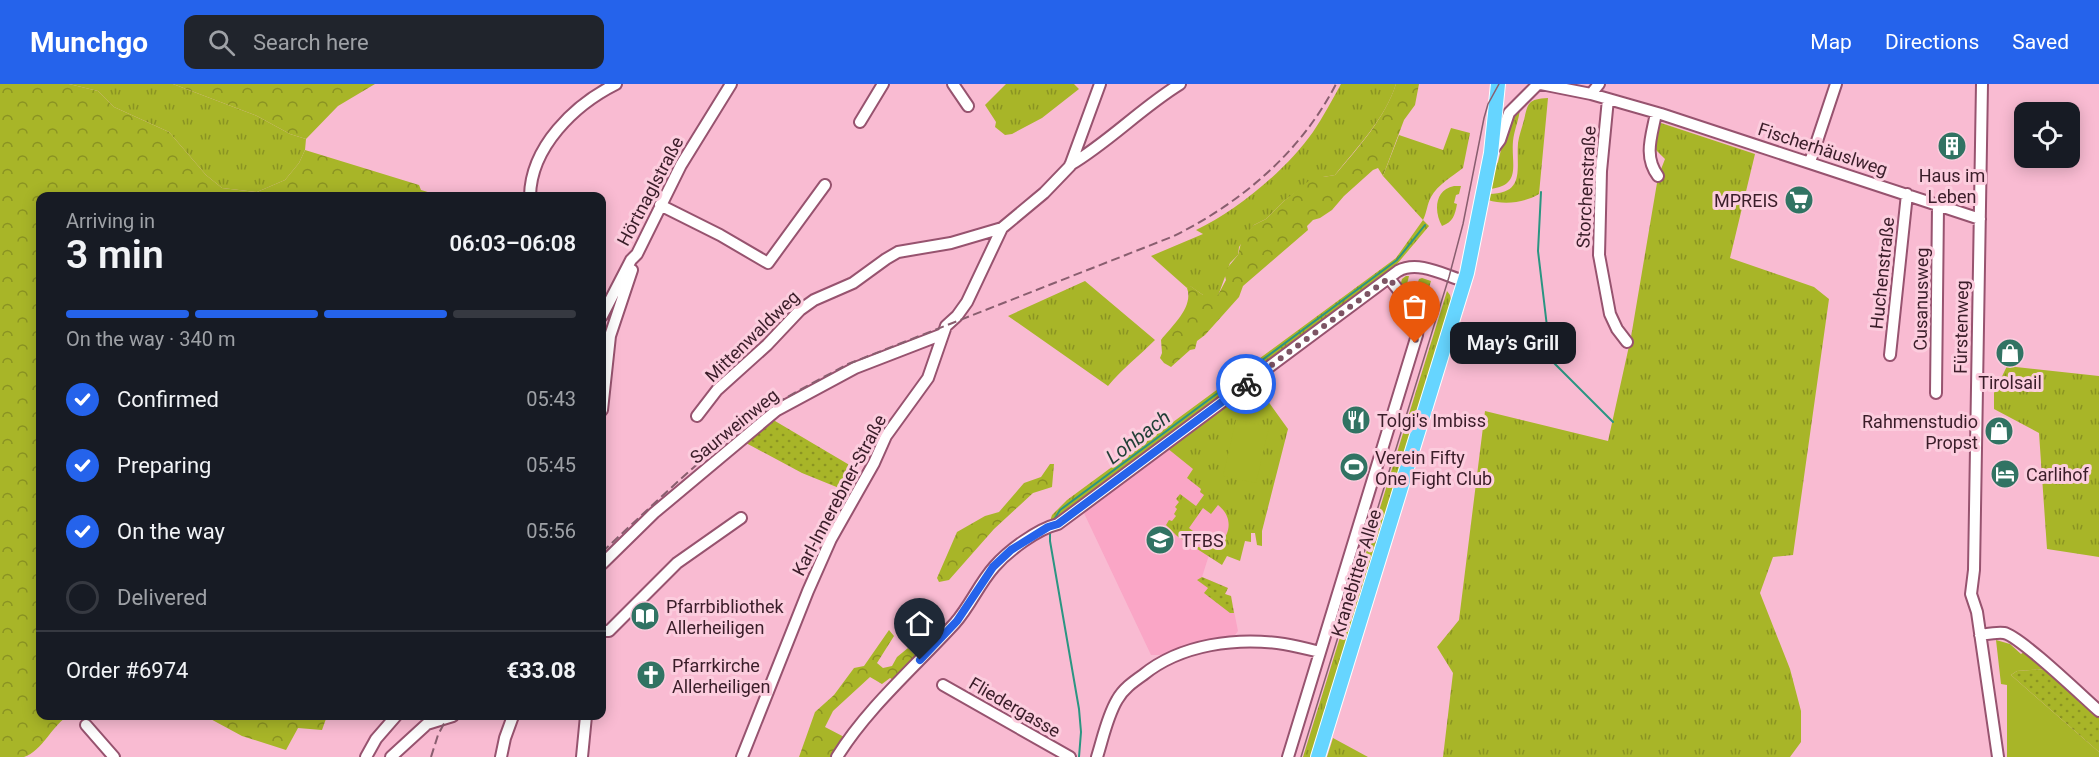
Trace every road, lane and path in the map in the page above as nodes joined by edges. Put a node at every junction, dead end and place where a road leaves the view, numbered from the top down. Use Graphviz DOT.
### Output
graph roads {
  1 [pos="616,84"];
  2 [pos="731,84"];
  3 [pos="883,84"];
  4 [pos="953,84"];
  5 [pos="1100,84"];
  6 [pos="1180,84"];
  7 [pos="1498,84"];
  8 [pos="1540,84"];
  9 [pos="1599,84"];
  10 [pos="1836,84"];
  11 [pos="1982,84"];
  12 [pos="1591,94"];
  13 [pos="1608,99"];
  14 [pos="968,106"];
  15 [pos="1656,113"];
  16 [pos="860,122"];
  17 [pos="1491,153"];
  18 [pos="1810,162"];
  19 [pos="1070,166"];
  20 [pos="1658,176"];
  21 [pos="825,185"];
  22 [pos="530,192"];
  23 [pos="1907,194"];
  24 [pos="660,206"];
  25 [pos="1938,206"];
  26 [pos="1980,219"];
  27 [pos="1002,228"];
  28 [pos="636,254"];
  29 [pos="1389,278"];
  30 [pos="1464,281"];
  31 [pos="606,308"];
  32 [pos="943,334"];
  33 [pos="1627,342"];
  34 [pos="1890,355"];
  35 [pos="606,373"];
  36 [pos="1936,393"];
  37 [pos="697,416"];
  38 [pos="741,518"];
  39 [pos="606,560"];
  40 [pos="606,631"];
  41 [pos="1980,634"];
  42 [pos="1320,652"];
  43 [pos="943,685"];
  44 [pos="2099,711"];
  45 [pos="392,720"];
  46 [pos="392,720"];
  47 [pos="433,720"];
  48 [pos="512,720"];
  49 [pos="586,720"];
  50 [pos="86,725"];
  51 [pos="114,757"];
  52 [pos="366,757"];
  53 [pos="372,757"];
  54 [pos="391,757"];
  55 [pos="501,757"];
  56 [pos="582,757"];
  57 [pos="742,757"];
  58 [pos="837,757"];
  59 [pos="1070,757"];
  60 [pos="1097,757"];
  61 [pos="1288,757"];
  62 [pos="1318,757"];
  63 [pos="1998,757"];
  1 -- 22 [label="street"];
  2 -- 24 [label="street, Hörtnaglstraße"];
  3 -- 16 [label="street"];
  4 -- 14 [label="street"];
  5 -- 19 [label="street, Karl-Innerebner-Straße"];
  6 -- 19 [label="street"];
  7 -- 17 [label="main road, Kranebitter Allee"];
  8 -- 12 [label="street, Fischerhäuslweg"];
  8 -- 17 [label="street"];
  9 -- 12 [label="street"];
  10 -- 18 [label="street"];
  11 -- 26 [label="street, Fürstenweg"];
  12 -- 13 [label="street, Fischerhäuslweg"];
  13 -- 15 [label="street, Fischerhäuslweg"];
  13 -- 33 [label="street, Storchenstraße"];
  15 -- 18 [label="street, Fischerhäuslweg"];
  15 -- 20 [label="street"];
  17 -- 30 [label="main road, Kranebitter Allee"];
  18 -- 23 [label="street, Fischerhäuslweg"];
  19 -- 27 [label="street, Karl-Innerebner-Straße"];
  21 -- 24 [label="street"];
  23 -- 25 [label="street, Fischerhäuslweg"];
  23 -- 34 [label="street, Huchenstraße"];
  24 -- 28 [label="street, Hörtnaglstraße"];
  25 -- 26 [label="street, Fischerhäuslweg"];
  25 -- 36 [label="street, Cusanusweg"];
  26 -- 41 [label="street, Fürstenweg"];
  27 -- 32 [label="street, Karl-Innerebner-Straße"];
  27 -- 37 [label="street, Mittenwaldweg"];
  28 -- 31 [label="street, Hörtnaglstraße"];
  28 -- 35 [label="street"];
  29 -- 30 [label="street"];
  29 -- 42 [label="street, Kranebitter Allee"];
  29 -- 58 [label="street"];
  30 -- 62 [label="main road, Kranebitter Allee"];
  32 -- 39 [label="street, Saurweinweg"];
  32 -- 57 [label="street, Karl-Innerebner-Straße"];
  38 -- 40 [label="street"];
  41 -- 44 [label="street"];
  41 -- 63 [label="street, Fürstenweg"];
  42 -- 60 [label="street"];
  42 -- 61 [label="street, Kranebitter Allee"];
  43 -- 59 [label="street, Fliedergasse"];
  45 -- 52 [label="street"];
  46 -- 53 [label="street"];
  47 -- 54 [label="street"];
  48 -- 55 [label="street"];
  49 -- 56 [label="street"];
  50 -- 51 [label="street"];
}
